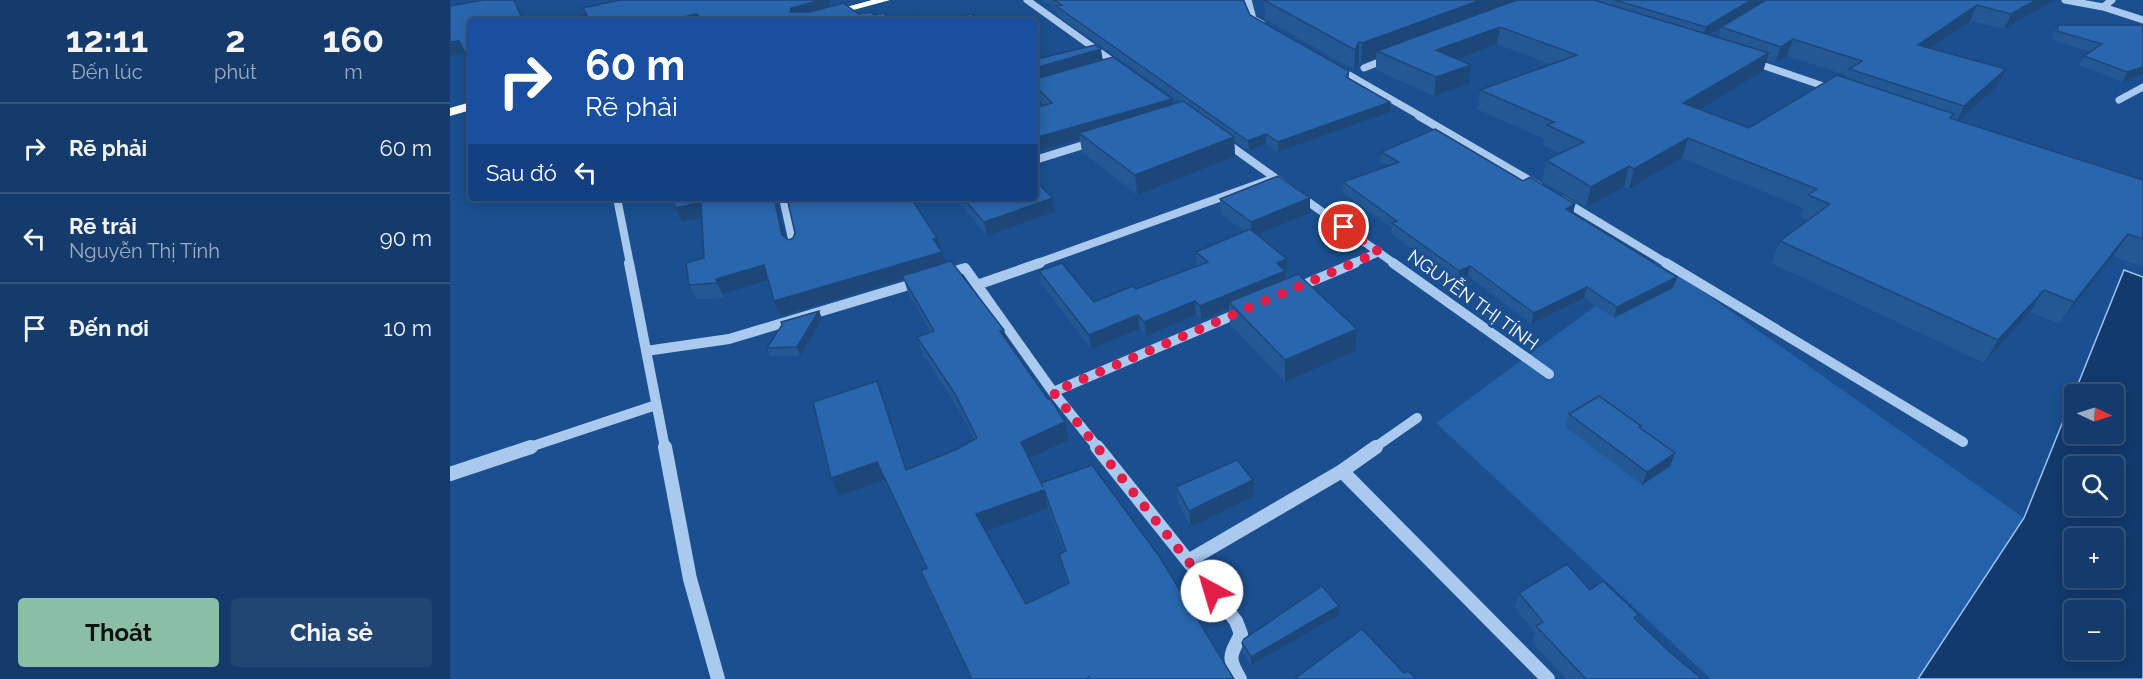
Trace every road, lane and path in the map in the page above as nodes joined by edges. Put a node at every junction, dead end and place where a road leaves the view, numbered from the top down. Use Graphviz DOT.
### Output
graph roads {
  1 [pos="885,0"];
  2 [pos="1027,0"];
  3 [pos="1248,0"];
  4 [pos="2065,0"];
  5 [pos="2112,0"];
  6 [pos="2103,7"];
  7 [pos="809,18"];
  8 [pos="2143,20"];
  9 [pos="1272,30"];
  10 [pos="1396,56"];
  11 [pos="1747,60"];
  12 [pos="1115,63"];
  13 [pos="1330,63"];
  14 [pos="1104,66"];
  15 [pos="1364,68"];
  16 [pos="1124,69"];
  17 [pos="2143,87"];
  18 [pos="1836,90"];
  19 [pos="468,100"];
  20 [pos="2119,100"];
  21 [pos="450,104"];
  22 [pos="468,107"];
  23 [pos="450,112"];
  24 [pos="1221,139"];
  25 [pos="1099,140"];
  26 [pos="1038,159"];
  27 [pos="1275,178"];
  28 [pos="1545,190"];
  29 [pos="1555,196"];
  30 [pos="618,201"];
  31 [pos="784,201"];
  32 [pos="794,248"];
  33 [pos="1379,252"];
  34 [pos="977,285"];
  35 [pos="1281,294"];
  36 [pos="1248,308"];
  37 [pos="646,351"];
  38 [pos="1549,374"];
  39 [pos="1053,392"];
  40 [pos="656,405"];
  41 [pos="1417,418"];
  42 [pos="1964,442"];
  43 [pos="1342,471"];
  44 [pos="450,474"];
  45 [pos="1188,561"];
  46 [pos="718,679"];
  47 [pos="1240,679"];
  48 [pos="1548,679"];
  1 -- 7 [label="highway"];
  2 -- 12 [label="street"];
  3 -- 9 [label="street"];
  4 -- 6 [label="street"];
  5 -- 6 [label="street"];
  6 -- 8 [label="street"];
  10 -- 15 [label="street"];
  11 -- 18 [label="street"];
  12 -- 14 [label="street"];
  12 -- 16 [label="street"];
  13 -- 28 [label="street"];
  17 -- 20 [label="street"];
  19 -- 21 [label="highway"];
  22 -- 23 [label="highway"];
  24 -- 27 [label="street, NGUYỄN THỊ TÍNH"];
  25 -- 26 [label="street"];
  27 -- 33 [label="street, NGUYỄN THỊ TÍNH"];
  27 -- 34 [label="street"];
  29 -- 42 [label="street"];
  30 -- 37 [label="street"];
  31 -- 32 [label="street"];
  33 -- 35 [label="street"];
  33 -- 38 [label="street, NGUYỄN THỊ TÍNH"];
  34 -- 37 [label="street"];
  34 -- 39 [label="street"];
  36 -- 39 [label="street"];
  37 -- 40 [label="street"];
  39 -- 45 [label="street"];
  40 -- 44 [label="street"];
  40 -- 46 [label="street"];
  41 -- 43 [label="street"];
  43 -- 45 [label="street"];
  43 -- 48 [label="street"];
  45 -- 47 [label="street"];
}
